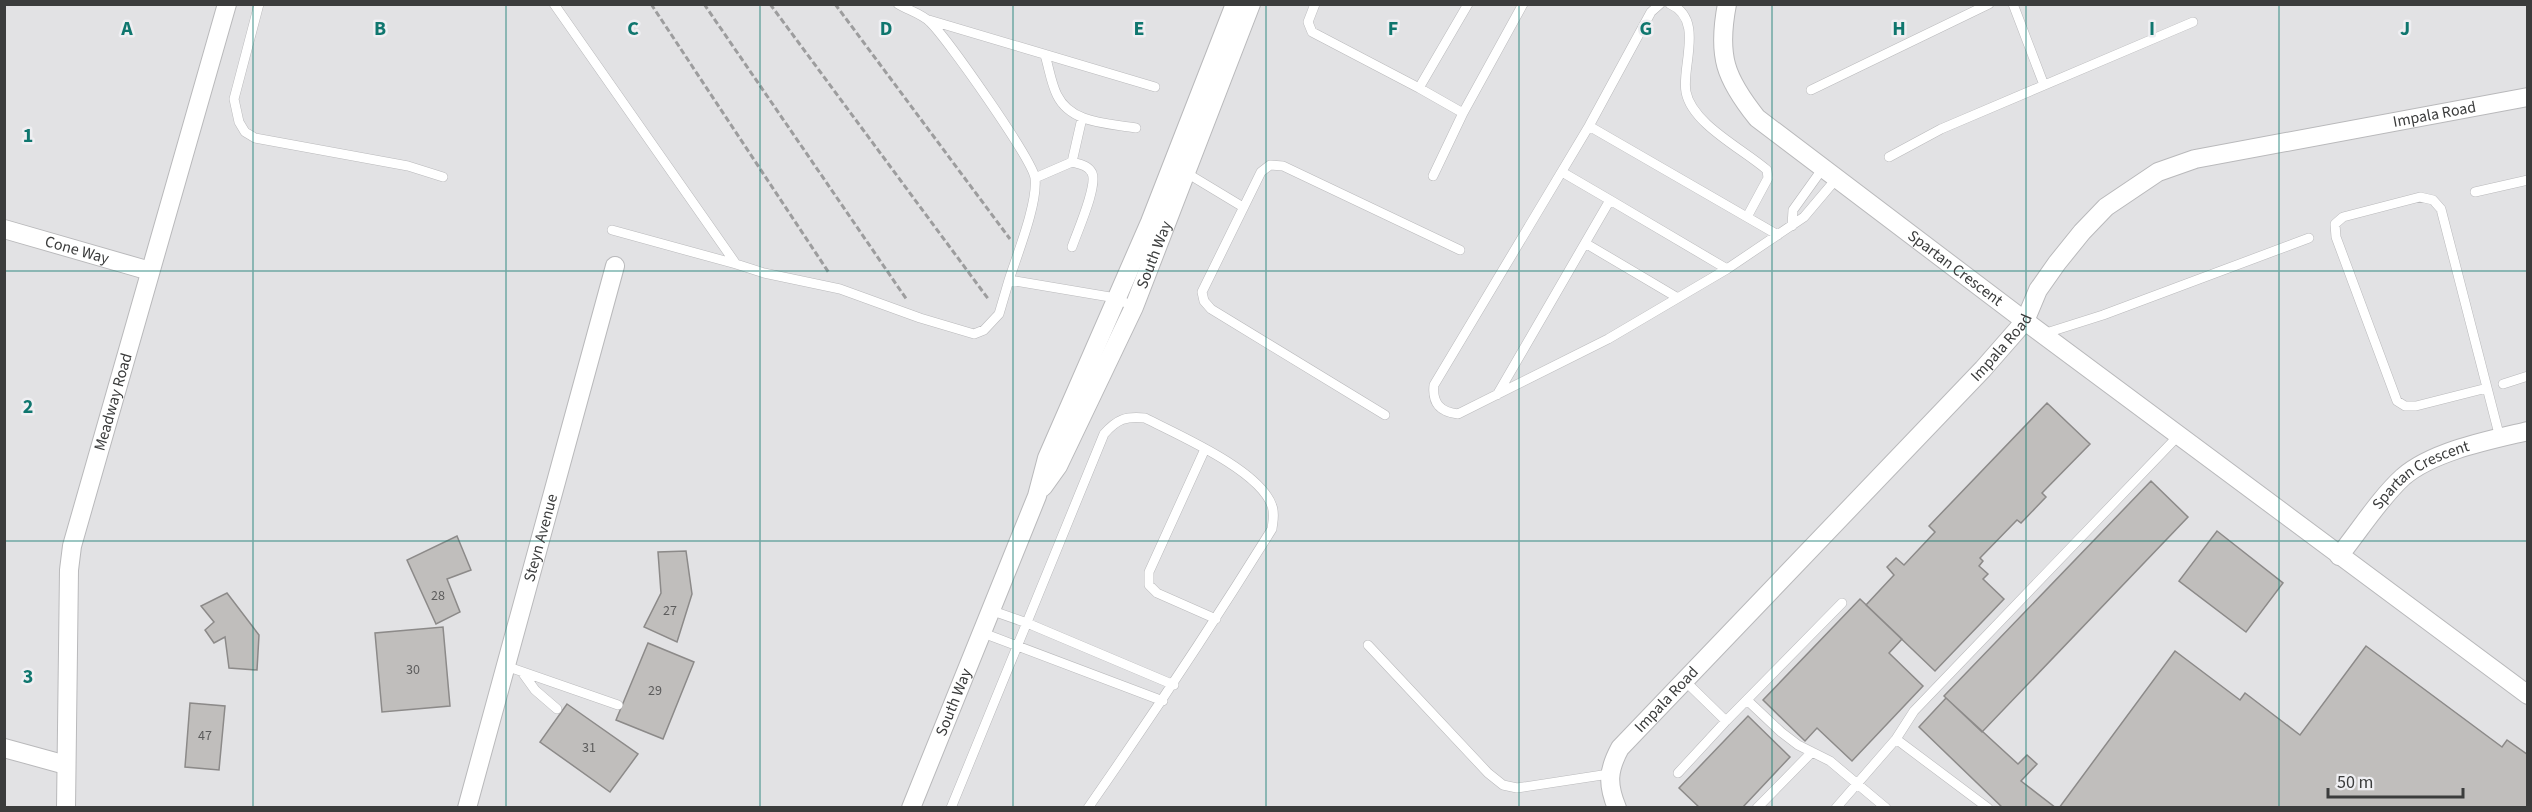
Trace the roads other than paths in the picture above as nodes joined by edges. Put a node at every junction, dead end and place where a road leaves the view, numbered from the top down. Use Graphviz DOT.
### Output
graph roads {
  1 [pos="226,4"];
  2 [pos="259,4"];
  3 [pos="554,4"];
  4 [pos="898,4"];
  5 [pos="1235,4"];
  6 [pos="1251,4"];
  7 [pos="1315,4"];
  8 [pos="1468,4"];
  9 [pos="1523,4"];
  10 [pos="1660,4"];
  11 [pos="1670,4"];
  12 [pos="1727,4"];
  13 [pos="1989,4"];
  14 [pos="2013,4"];
  15 [pos="929,20"];
  16 [pos="2193,22"];
  17 [pos="1045,55"];
  18 [pos="2044,85"];
  19 [pos="1155,87"];
  20 [pos="1419,88"];
  21 [pos="1811,90"];
  22 [pos="2528,97"];
  23 [pos="1463,113"];
  24 [pos="1082,118"];
  25 [pos="1589,126"];
  26 [pos="1136,128"];
  27 [pos="1889,157"];
  28 [pos="1072,162"];
  29 [pos="1179,170"];
  30 [pos="1562,172"];
  31 [pos="1830,173"];
  32 [pos="1433,176"];
  33 [pos="443,177"];
  34 [pos="1035,178"];
  35 [pos="2528,180"];
  36 [pos="2475,192"];
  37 [pos="1610,200"];
  38 [pos="1243,207"];
  39 [pos="1747,217"];
  40 [pos="1792,226"];
  41 [pos="4,229"];
  42 [pos="612,230"];
  43 [pos="1778,235"];
  44 [pos="2309,238"];
  45 [pos="1585,243"];
  46 [pos="1072,247"];
  47 [pos="1460,250"];
  48 [pos="736,264"];
  49 [pos="615,266"];
  50 [pos="1727,269"];
  51 [pos="150,271"];
  52 [pos="1009,280"];
  53 [pos="1116,298"];
  54 [pos="1678,298"];
  55 [pos="1134,307"];
  56 [pos="2025,321"];
  57 [pos="2043,334"];
  58 [pos="2528,376"];
  59 [pos="2503,384"];
  60 [pos="2487,388"];
  61 [pos="1497,395"];
  62 [pos="1385,415"];
  63 [pos="2528,431"];
  64 [pos="2179,435"];
  65 [pos="2500,438"];
  66 [pos="1204,449"];
  67 [pos="1037,496"];
  68 [pos="2339,556"];
  69 [pos="1842,603"];
  70 [pos="990,610"];
  71 [pos="1216,619"];
  72 [pos="1027,623"];
  73 [pos="983,633"];
  74 [pos="1368,645"];
  75 [pos="1017,646"];
  76 [pos="514,669"];
  77 [pos="1684,680"];
  78 [pos="1174,685"];
  79 [pos="2528,695"];
  80 [pos="1747,700"];
  81 [pos="1162,701"];
  82 [pos="618,705"];
  83 [pos="557,709"];
  84 [pos="1726,721"];
  85 [pos="1896,739"];
  86 [pos="4,748"];
  87 [pos="1812,752"];
  88 [pos="66,765"];
  89 [pos="1678,773"];
  90 [pos="1609,774"];
  91 [pos="1857,784"];
  92 [pos="66,807"];
  93 [pos="467,807"];
  94 [pos="911,807"];
  95 [pos="951,807"];
  96 [pos="1088,807"];
  97 [pos="1617,807"];
  98 [pos="1758,807"];
  99 [pos="1836,807"];
  100 [pos="1886,807"];
  101 [pos="1988,807"];
  1 -- 51 [label="street, Meadway Road"];
  2 -- 33 [label="lane"];
  3 -- 48 [label="lane"];
  4 -- 15 [label="lane"];
  5 -- 29 [label="street, South Way"];
  6 -- 29 [label="street, South Way"];
  7 -- 20 [label="lane"];
  8 -- 20 [label="lane"];
  9 -- 23 [label="lane"];
  10 -- 25 [label="lane"];
  11 -- 39 [label="lane"];
  12 -- 31 [label="street, Spartan Crescent"];
  13 -- 21 [label="lane"];
  14 -- 18 [label="lane"];
  15 -- 17 [label="lane"];
  15 -- 34 [label="lane"];
  16 -- 18 [label="lane"];
  17 -- 19 [label="lane"];
  17 -- 24 [label="lane"];
  18 -- 27 [label="lane"];
  20 -- 23 [label="lane"];
  22 -- 56 [label="street, Impala Road"];
  23 -- 32 [label="lane"];
  24 -- 26 [label="lane"];
  24 -- 28 [label="lane"];
  25 -- 30 [label="lane"];
  25 -- 39 [label="lane"];
  28 -- 34 [label="lane"];
  28 -- 46 [label="lane"];
  29 -- 38 [label="lane"];
  29 -- 53 [label="street, South Way"];
  29 -- 55 [label="street, South Way"];
  30 -- 37 [label="lane"];
  30 -- 61 [label="lane"];
  31 -- 40 [label="lane"];
  31 -- 40 [label="lane"];
  31 -- 56 [label="street, Spartan Crescent"];
  34 -- 52 [label="lane"];
  35 -- 36 [label="lane"];
  37 -- 45 [label="lane"];
  37 -- 50 [label="lane"];
  38 -- 47 [label="lane"];
  38 -- 62 [label="lane"];
  39 -- 43 [label="lane"];
  40 -- 43 [label="lane"];
  41 -- 51 [label="street, Cone Way"];
  42 -- 48 [label="lane"];
  43 -- 50 [label="lane"];
  44 -- 57 [label="lane"];
  45 -- 54 [label="lane"];
  45 -- 61 [label="lane"];
  48 -- 52 [label="lane"];
  49 -- 76 [label="street, Steyn Avenue"];
  50 -- 54 [label="lane"];
  51 -- 88 [label="street, Meadway Road"];
  52 -- 53 [label="lane"];
  53 -- 55 [label="lane"];
  53 -- 67 [label="street, South Way"];
  54 -- 61 [label="lane"];
  55 -- 67 [label="street, South Way"];
  56 -- 57 [label="street, Spartan Crescent"];
  56 -- 77 [label="street, Impala Road"];
  57 -- 64 [label="street, Spartan Crescent"];
  58 -- 59 [label="lane"];
  60 -- 60 [label="lane"];
  60 -- 65 [label="lane"];
  63 -- 65 [label="street, Spartan Crescent"];
  64 -- 68 [label="street, Spartan Crescent"];
  64 -- 85 [label="lane"];
  65 -- 68 [label="street, Spartan Crescent"];
  66 -- 71 [label="lane"];
  66 -- 71 [label="lane"];
  66 -- 72 [label="lane"];
  67 -- 70 [label="street, South Way"];
  68 -- 79 [label="street, Spartan Crescent"];
  69 -- 80 [label="lane"];
  70 -- 72 [label="lane"];
  70 -- 73 [label="street, South Way"];
  71 -- 78 [label="lane"];
  72 -- 75 [label="lane"];
  72 -- 78 [label="lane"];
  73 -- 75 [label="lane"];
  73 -- 94 [label="street, South Way"];
  74 -- 90 [label="lane"];
  75 -- 81 [label="lane"];
  75 -- 95 [label="lane"];
  76 -- 82 [label="lane"];
  76 -- 83 [label="lane"];
  76 -- 93 [label="street, Steyn Avenue"];
  77 -- 84 [label="lane"];
  77 -- 90 [label="street, Impala Road"];
  78 -- 81 [label="lane"];
  80 -- 84 [label="lane"];
  80 -- 87 [label="lane"];
  81 -- 96 [label="lane"];
  84 -- 89 [label="lane"];
  85 -- 91 [label="lane"];
  85 -- 101 [label="lane"];
  86 -- 88 [label="street"];
  87 -- 91 [label="lane"];
  87 -- 98 [label="lane"];
  88 -- 92 [label="street, Meadway Road"];
  90 -- 97 [label="street"];
  91 -- 99 [label="lane"];
  91 -- 100 [label="lane"];
}
